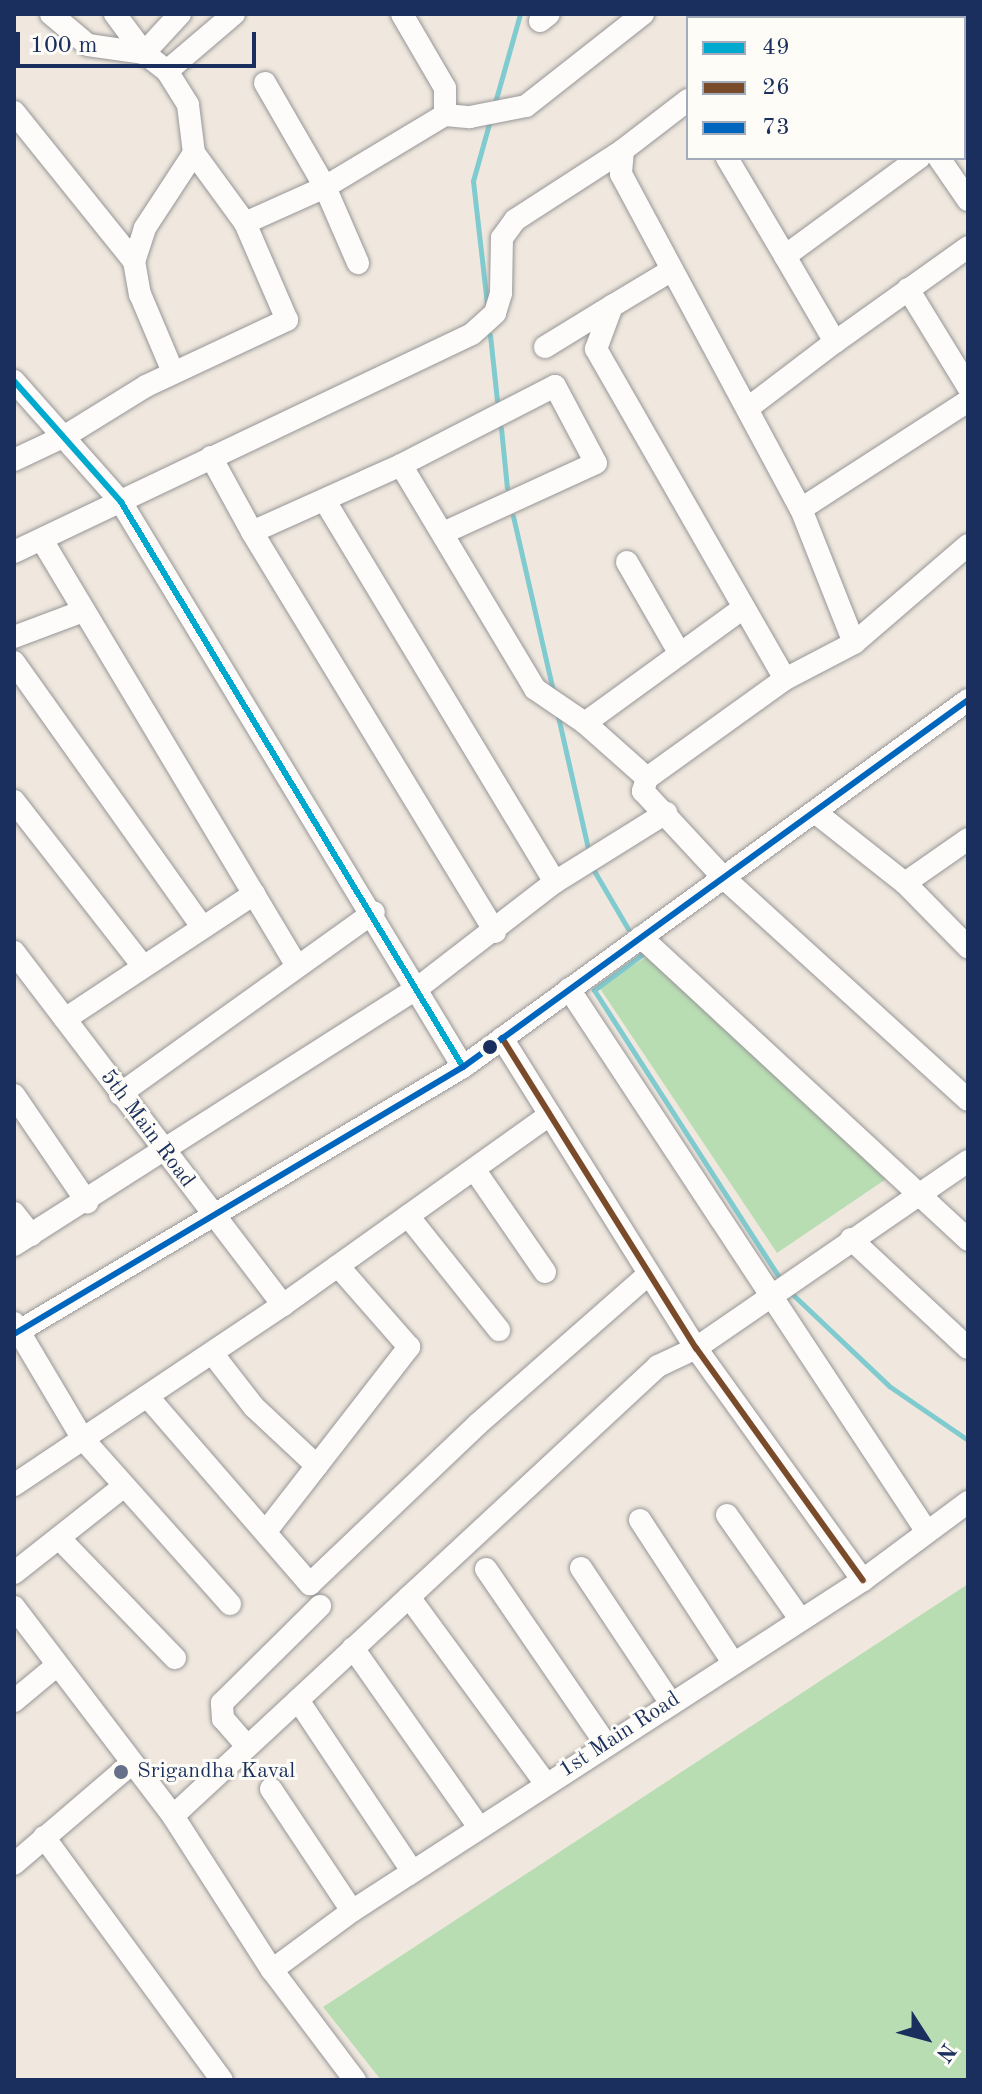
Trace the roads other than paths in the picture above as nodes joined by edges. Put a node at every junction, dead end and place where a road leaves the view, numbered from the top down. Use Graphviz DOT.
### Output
graph roads {
  1 [pos="51,14"];
  2 [pos="115,14"];
  3 [pos="180,14"];
  4 [pos="234,14"];
  5 [pos="402,14"];
  6 [pos="643,14"];
  7 [pos="144,53"];
  8 [pos="167,71"];
  9 [pos="265,83"];
  10 [pos="686,102"];
  11 [pos="14,112"];
  12 [pos="445,115"];
  13 [pos="623,150"];
  14 [pos="194,153"];
  15 [pos="728,160"];
  16 [pos="916,160"];
  17 [pos="940,160"];
  18 [pos="325,187"];
  19 [pos="968,200"];
  20 [pos="245,223"];
  21 [pos="968,247"];
  22 [pos="785,256"];
  23 [pos="134,261"];
  24 [pos="358,263"];
  25 [pos="672,270"];
  26 [pos="908,289"];
  27 [pos="612,306"];
  28 [pos="835,342"];
  29 [pos="545,347"];
  30 [pos="173,372"];
  31 [pos="14,381"];
  32 [pos="968,387"];
  33 [pos="968,401"];
  34 [pos="748,408"];
  35 [pos="65,436"];
  36 [pos="211,457"];
  37 [pos="14,460"];
  38 [pos="401,465"];
  39 [pos="325,501"];
  40 [pos="121,502"];
  41 [pos="801,509"];
  42 [pos="252,532"];
  43 [pos="443,533"];
  44 [pos="42,540"];
  45 [pos="968,545"];
  46 [pos="14,552"];
  47 [pos="627,562"];
  48 [pos="743,608"];
  49 [pos="83,611"];
  50 [pos="14,637"];
  51 [pos="854,643"];
  52 [pos="680,654"];
  53 [pos="14,662"];
  54 [pos="785,679"];
  55 [pos="968,700"];
  56 [pos="585,723"];
  57 [pos="647,778"];
  58 [pos="14,801"];
  59 [pos="815,812"];
  60 [pos="666,813"];
  61 [pos="968,839"];
  62 [pos="723,877"];
  63 [pos="555,882"];
  64 [pos="905,883"];
  65 [pos="254,894"];
  66 [pos="374,912"];
  67 [pos="201,925"];
  68 [pos="495,932"];
  69 [pos="641,937"];
  70 [pos="968,947"];
  71 [pos="14,952"];
  72 [pos="143,966"];
  73 [pos="297,966"];
  74 [pos="419,987"];
  75 [pos="569,989"];
  76 [pos="65,1019"];
  77 [pos="502,1038"];
  78 [pos="463,1067"];
  79 [pos="963,1086"];
  80 [pos="120,1094"];
  81 [pos="14,1095"];
  82 [pos="547,1117"];
  83 [pos="163,1150"];
  84 [pos="968,1161"];
  85 [pos="474,1169"];
  86 [pos="916,1193"];
  87 [pos="87,1202"];
  88 [pos="14,1213"];
  89 [pos="212,1216"];
  90 [pos="408,1216"];
  91 [pos="851,1239"];
  92 [pos="22,1240"];
  93 [pos="968,1240"];
  94 [pos="338,1266"];
  95 [pos="545,1272"];
  96 [pos="649,1274"];
  97 [pos="769,1297"];
  98 [pos="283,1305"];
  99 [pos="16,1329"];
  100 [pos="499,1330"];
  101 [pos="696,1348"];
  102 [pos="968,1348"];
  103 [pos="212,1353"];
  104 [pos="147,1396"];
  105 [pos="83,1439"];
  106 [pos="317,1466"];
  107 [pos="14,1485"];
  108 [pos="123,1487"];
  109 [pos="968,1502"];
  110 [pos="727,1515"];
  111 [pos="640,1520"];
  112 [pos="267,1530"];
  113 [pos="927,1532"];
  114 [pos="59,1538"];
  115 [pos="581,1568"];
  116 [pos="486,1569"];
  117 [pos="14,1573"];
  118 [pos="863,1580"];
  119 [pos="409,1597"];
  120 [pos="230,1604"];
  121 [pos="320,1606"];
  122 [pos="14,1607"];
  123 [pos="800,1619"];
  124 [pos="353,1648"];
  125 [pos="175,1658"];
  126 [pos="732,1661"];
  127 [pos="55,1667"];
  128 [pos="298,1700"];
  129 [pos="14,1701"];
  130 [pos="670,1702"];
  131 [pos="605,1743"];
  132 [pos="246,1745"];
  133 [pos="131,1764"];
  134 [pos="545,1783"];
  135 [pos="271,1789"];
  136 [pos="173,1816"];
  137 [pos="479,1827"];
  138 [pos="44,1837"];
  139 [pos="14,1864"];
  140 [pos="412,1871"];
  141 [pos="352,1911"];
  142 [pos="272,1970"];
  143 [pos="222,2080"];
  144 [pos="355,2080"];
  1 -- 7 [label="street"];
  2 -- 7 [label="street"];
  3 -- 7 [label="street"];
  4 -- 8 [label="street"];
  5 -- 12 [label="street"];
  6 -- 12 [label="street"];
  7 -- 8 [label="street"];
  8 -- 14 [label="street"];
  9 -- 18 [label="street"];
  10 -- 13 [label="street"];
  11 -- 23 [label="street"];
  12 -- 18 [label="street"];
  13 -- 25 [label="street"];
  13 -- 36 [label="street"];
  14 -- 20 [label="street"];
  14 -- 23 [label="street"];
  15 -- 22 [label="street"];
  16 -- 22 [label="street"];
  17 -- 19 [label="street"];
  18 -- 20 [label="street"];
  18 -- 24 [label="street"];
  20 -- 30 [label="street"];
  21 -- 26 [label="street"];
  22 -- 28 [label="street"];
  23 -- 30 [label="street"];
  25 -- 27 [label="street"];
  25 -- 34 [label="street"];
  26 -- 28 [label="street"];
  26 -- 32 [label="street"];
  27 -- 29 [label="street"];
  27 -- 48 [label="street"];
  28 -- 34 [label="street"];
  30 -- 35 [label="street"];
  31 -- 35 [label="street"];
  33 -- 41 [label="street"];
  34 -- 41 [label="street"];
  35 -- 37 [label="street"];
  35 -- 40 [label="street"];
  36 -- 40 [label="street"];
  36 -- 42 [label="street"];
  38 -- 39 [label="street"];
  38 -- 43 [label="street"];
  38 -- 43 [label="street"];
  39 -- 42 [label="street"];
  39 -- 63 [label="street"];
  40 -- 44 [label="street"];
  40 -- 66 [label="street"];
  41 -- 51 [label="street"];
  42 -- 68 [label="street"];
  43 -- 56 [label="street"];
  44 -- 46 [label="street"];
  44 -- 49 [label="street"];
  45 -- 51 [label="street"];
  47 -- 52 [label="street"];
  48 -- 52 [label="street"];
  48 -- 54 [label="street"];
  49 -- 50 [label="street"];
  49 -- 65 [label="street"];
  51 -- 54 [label="street"];
  52 -- 56 [label="street"];
  53 -- 67 [label="street"];
  54 -- 57 [label="street"];
  55 -- 59 [label="street"];
  56 -- 57 [label="street"];
  57 -- 60 [label="street"];
  58 -- 72 [label="street"];
  59 -- 62 [label="street"];
  59 -- 64 [label="street"];
  60 -- 62 [label="street"];
  60 -- 63 [label="street"];
  61 -- 64 [label="street"];
  62 -- 69 [label="street"];
  62 -- 79 [label="street"];
  63 -- 68 [label="street"];
  64 -- 70 [label="street"];
  65 -- 67 [label="street"];
  65 -- 73 [label="street"];
  66 -- 73 [label="street"];
  66 -- 74 [label="street"];
  67 -- 72 [label="street"];
  68 -- 74 [label="street"];
  69 -- 75 [label="street"];
  69 -- 86 [label="street"];
  71 -- 76 [label="street, 5th Main Road"];
  72 -- 76 [label="street"];
  73 -- 80 [label="street"];
  74 -- 78 [label="street"];
  74 -- 83 [label="street"];
  75 -- 77 [label="street"];
  75 -- 97 [label="street"];
  76 -- 80 [label="street, 5th Main Road"];
  77 -- 78 [label="street"];
  77 -- 82 [label="street"];
  78 -- 89 [label="street"];
  80 -- 83 [label="street, 5th Main Road"];
  81 -- 87 [label="street"];
  82 -- 85 [label="street"];
  82 -- 96 [label="street"];
  83 -- 87 [label="street"];
  83 -- 89 [label="street, 5th Main Road"];
  84 -- 86 [label="street"];
  85 -- 90 [label="street"];
  85 -- 95 [label="street"];
  86 -- 91 [label="street"];
  86 -- 93 [label="street"];
  87 -- 92 [label="street"];
  88 -- 92 [label="street"];
  89 -- 98 [label="street, 5th Main Road"];
  89 -- 99 [label="street"];
  90 -- 94 [label="street"];
  90 -- 100 [label="street"];
  91 -- 97 [label="street"];
  91 -- 102 [label="street"];
  94 -- 98 [label="street"];
  94 -- 106 [label="street"];
  96 -- 101 [label="street"];
  96 -- 112 [label="street"];
  97 -- 101 [label="street"];
  97 -- 113 [label="street"];
  98 -- 103 [label="street"];
  99 -- 105 [label="street"];
  101 -- 118 [label="street"];
  101 -- 119 [label="street"];
  103 -- 104 [label="street"];
  103 -- 106 [label="street"];
  104 -- 105 [label="street"];
  104 -- 112 [label="street"];
  105 -- 107 [label="street"];
  105 -- 108 [label="street"];
  106 -- 112 [label="street"];
  108 -- 114 [label="street"];
  108 -- 120 [label="street"];
  109 -- 113 [label="street, 1st Main Road"];
  110 -- 123 [label="street"];
  111 -- 126 [label="street"];
  113 -- 118 [label="street, 1st Main Road"];
  114 -- 117 [label="street"];
  114 -- 125 [label="street"];
  115 -- 130 [label="street"];
  116 -- 131 [label="street"];
  118 -- 123 [label="street, 1st Main Road"];
  119 -- 124 [label="street"];
  119 -- 134 [label="street"];
  121 -- 132 [label="street"];
  122 -- 127 [label="street"];
  123 -- 126 [label="street, 1st Main Road"];
  124 -- 128 [label="street"];
  124 -- 137 [label="street"];
  126 -- 130 [label="street, 1st Main Road"];
  127 -- 129 [label="street"];
  127 -- 133 [label="street"];
  128 -- 132 [label="street"];
  128 -- 140 [label="street"];
  130 -- 131 [label="street, 1st Main Road"];
  131 -- 134 [label="street, 1st Main Road"];
  132 -- 136 [label="street"];
  133 -- 136 [label="street"];
  133 -- 138 [label="street"];
  134 -- 137 [label="street, 1st Main Road"];
  135 -- 141 [label="street"];
  136 -- 142 [label="street"];
  137 -- 140 [label="street, 1st Main Road"];
  138 -- 139 [label="street"];
  138 -- 143 [label="street"];
  140 -- 141 [label="street, 1st Main Road"];
  141 -- 142 [label="street, 1st Main Road"];
  142 -- 144 [label="street"];
}
